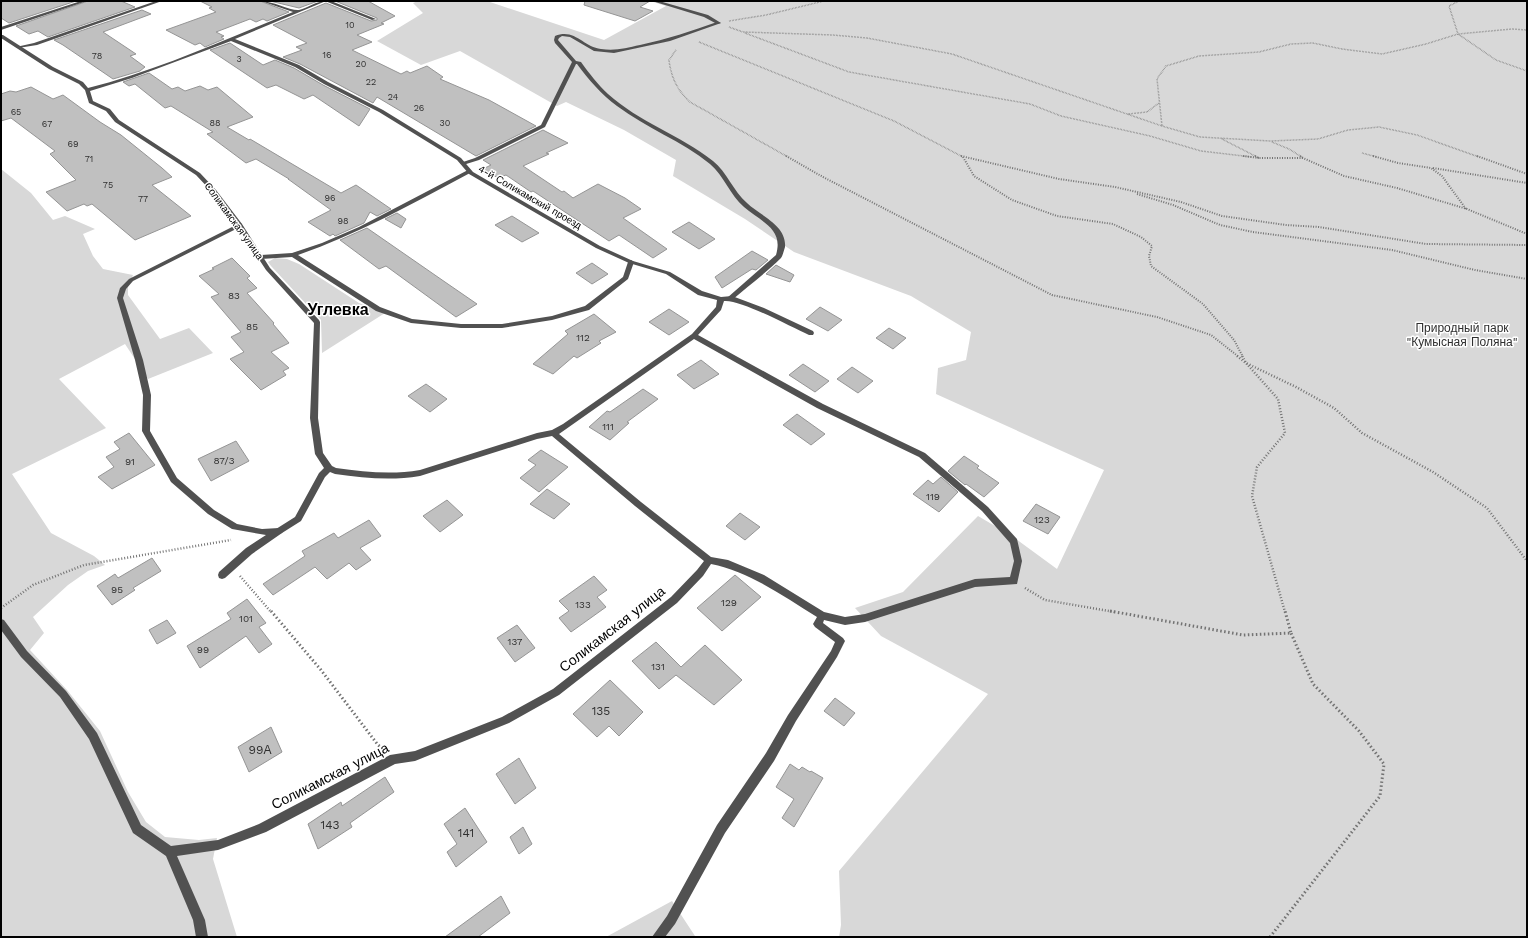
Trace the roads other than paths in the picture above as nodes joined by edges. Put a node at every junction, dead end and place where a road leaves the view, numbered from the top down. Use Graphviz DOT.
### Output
graph roads {
  1 [pos="85,1"];
  2 [pos="160,1"];
  3 [pos="263,1"];
  4 [pos="324,1"];
  5 [pos="327,1"];
  6 [pos="654,1"];
  7 [pos="296,11"];
  8 [pos="374,19"];
  9 [pos="1,29"];
  10 [pos="1,36"];
  11 [pos="232,40"];
  12 [pos="18,47"];
  13 [pos="574,62"];
  14 [pos="87,90"];
  15 [pos="464,163"];
  16 [pos="468,172"];
  17 [pos="240,225"];
  18 [pos="293,255"];
  19 [pos="261,257"];
  20 [pos="631,262"];
  21 [pos="730,298"];
  22 [pos="721,299"];
  23 [pos="811,332"];
  24 [pos="694,336"];
  25 [pos="554,432"];
  26 [pos="329,468"];
  27 [pos="279,531"];
  28 [pos="709,560"];
  29 [pos="222,575"];
  30 [pos="822,615"];
  31 [pos="1,623"];
  32 [pos="170,852"];
  33 [pos="202,937"];
  34 [pos="658,937"];
  1 -- 9 [label="street"];
  2 -- 12 [label="street"];
  3 -- 7 [label="street"];
  4 -- 7 [label="street"];
  5 -- 8 [label="street"];
  6 -- 13 [label="street"];
  7 -- 11 [label="street"];
  10 -- 12 [label="street, Соликамская улица"];
  11 -- 14 [label="street"];
  11 -- 15 [label="street, 4-й Соликамский проезд"];
  12 -- 14 [label="street, Соликамская улица"];
  13 -- 15 [label="street"];
  13 -- 21 [label="street"];
  14 -- 17 [label="street, Соликамская улица"];
  15 -- 16 [label="street, 4-й Соликамский проезд"];
  16 -- 18 [label="street"];
  16 -- 20 [label="street, 4-й Соликамский проезд"];
  17 -- 19 [label="street, Соликамская улица"];
  17 -- 27 [label="street"];
  18 -- 19 [label="street"];
  18 -- 20 [label="street"];
  19 -- 26 [label="street, Соликамская улица"];
  20 -- 22 [label="street, 4-й Соликамский проезд"];
  21 -- 22 [label="street, 4-й Соликамский проезд"];
  21 -- 23 [label="street, 4-й Соликамский проезд"];
  22 -- 24 [label="street"];
  24 -- 25 [label="street"];
  24 -- 30 [label="street"];
  25 -- 26 [label="street"];
  25 -- 28 [label="street"];
  26 -- 27 [label="street"];
  27 -- 29 [label="street"];
  28 -- 30 [label="street"];
  28 -- 32 [label="street, Соликамская улица"];
  30 -- 34 [label="street"];
  31 -- 32 [label="street"];
  32 -- 33 [label="street"];
}
